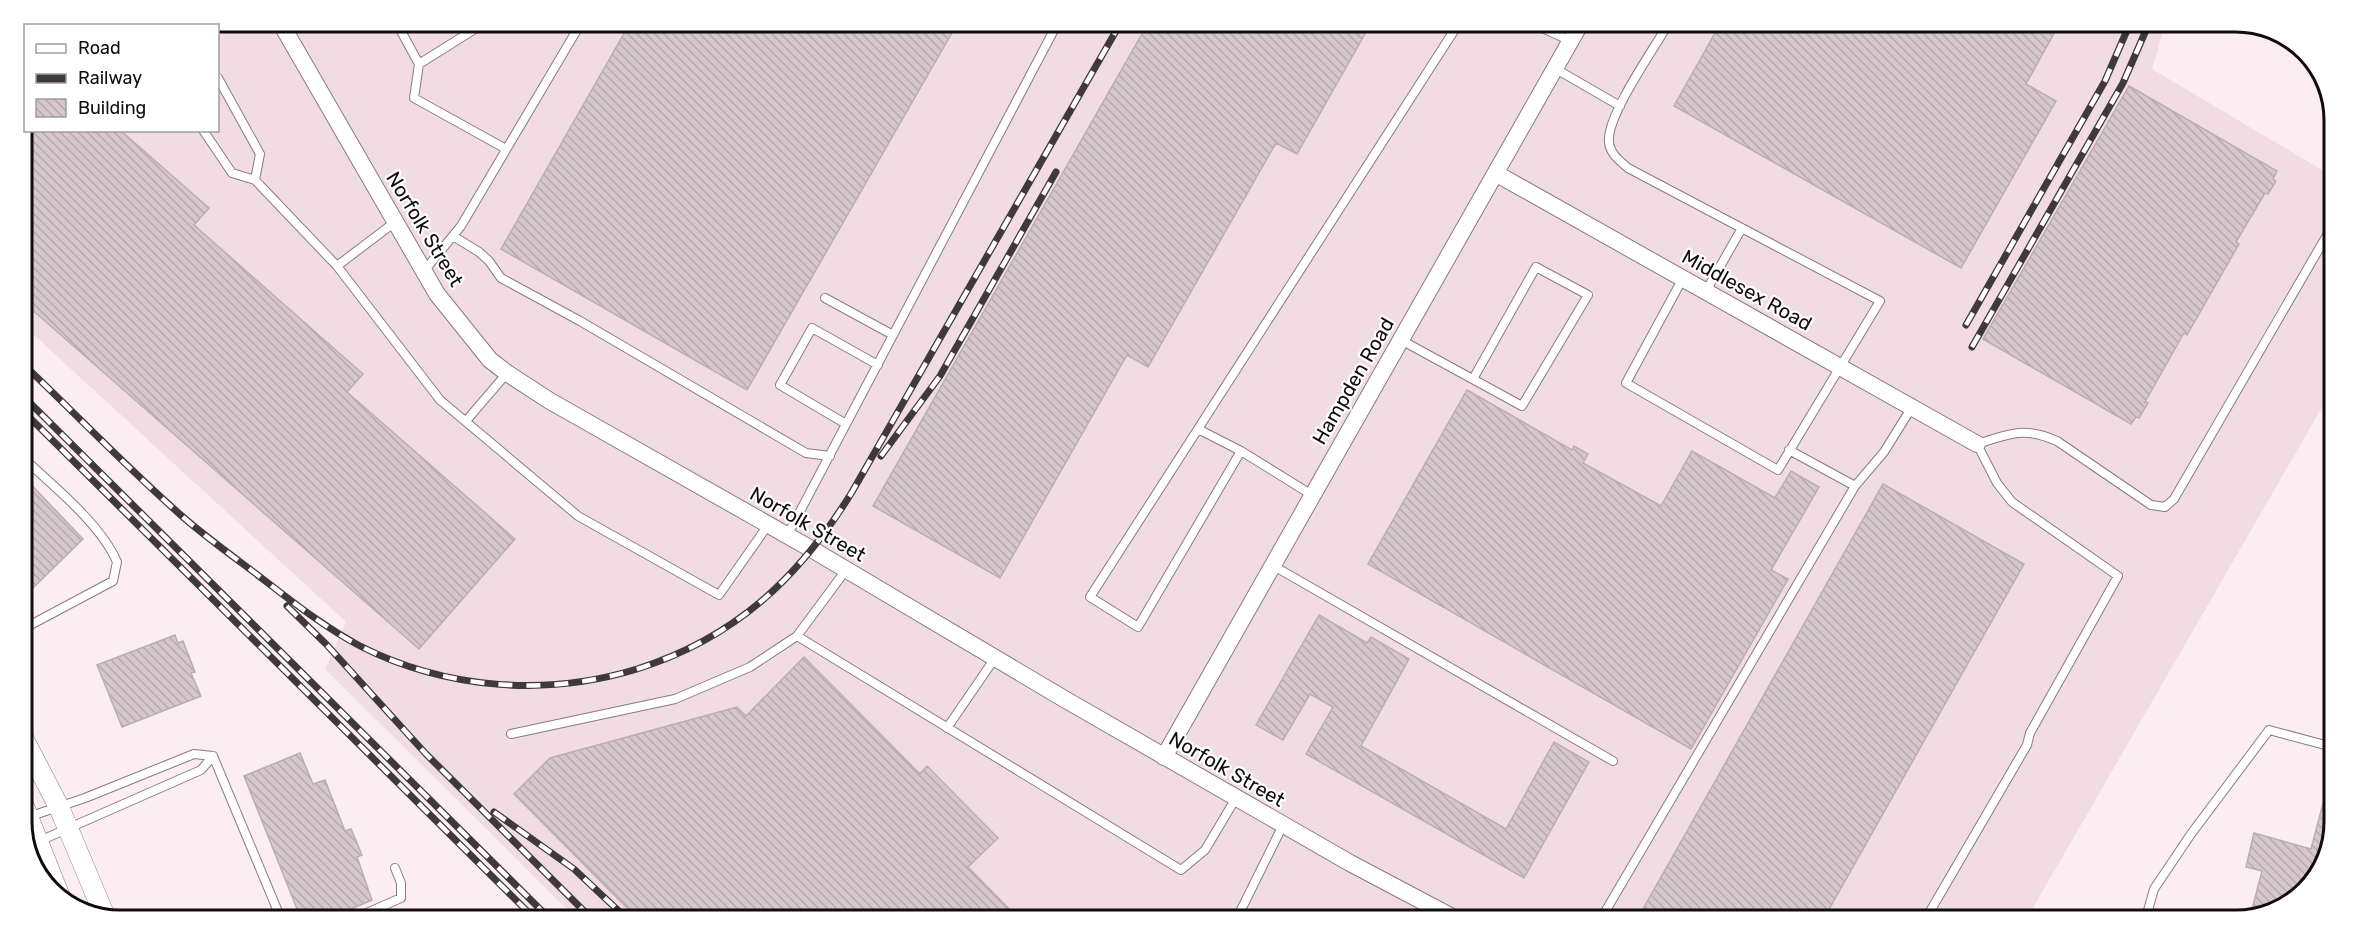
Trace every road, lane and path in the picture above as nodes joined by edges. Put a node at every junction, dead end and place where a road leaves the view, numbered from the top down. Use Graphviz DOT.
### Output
graph roads {
  1 [pos="285,31"];
  2 [pos="401,31"];
  3 [pos="472,31"];
  4 [pos="575,31"];
  5 [pos="1053,31"];
  6 [pos="1454,31"];
  7 [pos="1548,31"];
  8 [pos="1577,31"];
  9 [pos="1664,31"];
  10 [pos="1571,42"];
  11 [pos="419,64"];
  12 [pos="1556,69"];
  13 [pos="219,83"];
  14 [pos="1620,106"];
  15 [pos="204,132"];
  16 [pos="506,149"];
  17 [pos="1497,174"];
  18 [pos="255,180"];
  19 [pos="395,222"];
  20 [pos="1742,228"];
  21 [pos="453,236"];
  22 [pos="2324,240"];
  23 [pos="337,266"];
  24 [pos="424,271"];
  25 [pos="1683,278"];
  26 [pos="1706,291"];
  27 [pos="825,298"];
  28 [pos="893,335"];
  29 [pos="1401,340"];
  30 [pos="878,365"];
  31 [pos="1841,368"];
  32 [pos="507,373"];
  33 [pos="1473,379"];
  34 [pos="1912,407"];
  35 [pos="466,421"];
  36 [pos="846,424"];
  37 [pos="1198,429"];
  38 [pos="1977,444"];
  39 [pos="1789,450"];
  40 [pos="1241,451"];
  41 [pos="830,456"];
  42 [pos="31,466"];
  43 [pos="1855,486"];
  44 [pos="1312,495"];
  45 [pos="768,525"];
  46 [pos="787,536"];
  47 [pos="1272,566"];
  48 [pos="846,570"];
  49 [pos="32,624"];
  50 [pos="797,636"];
  51 [pos="995,658"];
  52 [pos="947,728"];
  53 [pos="511,734"];
  54 [pos="2324,745"];
  55 [pos="32,755"];
  56 [pos="213,756"];
  57 [pos="1164,757"];
  58 [pos="1613,761"];
  59 [pos="1236,798"];
  60 [pos="59,807"];
  61 [pos="32,811"];
  62 [pos="1283,825"];
  63 [pos="69,829"];
  64 [pos="34,844"];
  65 [pos="36,850"];
  66 [pos="395,868"];
  67 [pos="48,873"];
  68 [pos="102,909"];
  69 [pos="277,910"];
  70 [pos="373,910"];
  71 [pos="1241,910"];
  72 [pos="1439,910"];
  73 [pos="1606,910"];
  74 [pos="1931,910"];
  75 [pos="2148,910"];
  1 -- 19 [label="street, Norfolk Street"];
  2 -- 11 [label="lane"];
  3 -- 11 [label="lane"];
  4 -- 16 [label="lane"];
  5 -- 28 [label="lane"];
  6 -- 37 [label="lane"];
  7 -- 10 [label="lane"];
  8 -- 10 [label="street, Hampden Road"];
  9 -- 14 [label="lane"];
  10 -- 12 [label="street, Hampden Road"];
  11 -- 16 [label="lane"];
  12 -- 14 [label="lane"];
  12 -- 17 [label="street, Hampden Road"];
  13 -- 18 [label="lane"];
  14 -- 20 [label="lane"];
  15 -- 18 [label="lane"];
  16 -- 21 [label="lane"];
  17 -- 25 [label="street, Middlesex Road"];
  17 -- 29 [label="street, Hampden Road"];
  18 -- 23 [label="lane"];
  19 -- 23 [label="lane"];
  19 -- 24 [label="street, Norfolk Street"];
  20 -- 26 [label="lane"];
  20 -- 31 [label="lane"];
  21 -- 24 [label="lane"];
  21 -- 41 [label="lane"];
  22 -- 38 [label="lane"];
  23 -- 35 [label="lane"];
  24 -- 32 [label="street, Norfolk Street"];
  25 -- 26 [label="street, Middlesex Road"];
  25 -- 39 [label="lane"];
  26 -- 31 [label="street, Middlesex Road"];
  27 -- 28 [label="lane"];
  28 -- 30 [label="lane"];
  29 -- 33 [label="lane"];
  29 -- 44 [label="street, Hampden Road"];
  30 -- 36 [label="lane"];
  30 -- 36 [label="lane"];
  31 -- 34 [label="street, Middlesex Road"];
  31 -- 39 [label="lane"];
  32 -- 35 [label="lane"];
  32 -- 45 [label="street, Norfolk Street"];
  33 -- 33 [label="lane"];
  34 -- 38 [label="street, Middlesex Road"];
  34 -- 43 [label="lane"];
  35 -- 45 [label="lane"];
  36 -- 41 [label="lane"];
  37 -- 40 [label="lane"];
  37 -- 40 [label="lane"];
  38 -- 74 [label="lane"];
  39 -- 43 [label="lane"];
  40 -- 44 [label="lane"];
  41 -- 46 [label="lane"];
  42 -- 49 [label="lane"];
  43 -- 73 [label="lane"];
  44 -- 47 [label="street, Hampden Road"];
  45 -- 46 [label="street, Norfolk Street"];
  46 -- 48 [label="street, Norfolk Street"];
  47 -- 57 [label="street, Hampden Road"];
  47 -- 58 [label="lane"];
  48 -- 50 [label="lane"];
  48 -- 51 [label="street, Norfolk Street"];
  50 -- 52 [label="lane"];
  50 -- 53 [label="lane"];
  51 -- 52 [label="lane"];
  51 -- 57 [label="street, Norfolk Street"];
  52 -- 59 [label="lane"];
  54 -- 75 [label="lane"];
  55 -- 60 [label="street"];
  56 -- 60 [label="lane"];
  56 -- 63 [label="lane"];
  56 -- 69 [label="lane"];
  57 -- 59 [label="street, Norfolk Street"];
  59 -- 62 [label="street, Norfolk Street"];
  60 -- 61 [label="lane"];
  60 -- 63 [label="street"];
  62 -- 71 [label="lane"];
  62 -- 72 [label="street, Norfolk Street"];
  63 -- 64 [label="lane"];
  63 -- 68 [label="street"];
  65 -- 67 [label="street"];
  66 -- 70 [label="lane"];
}
